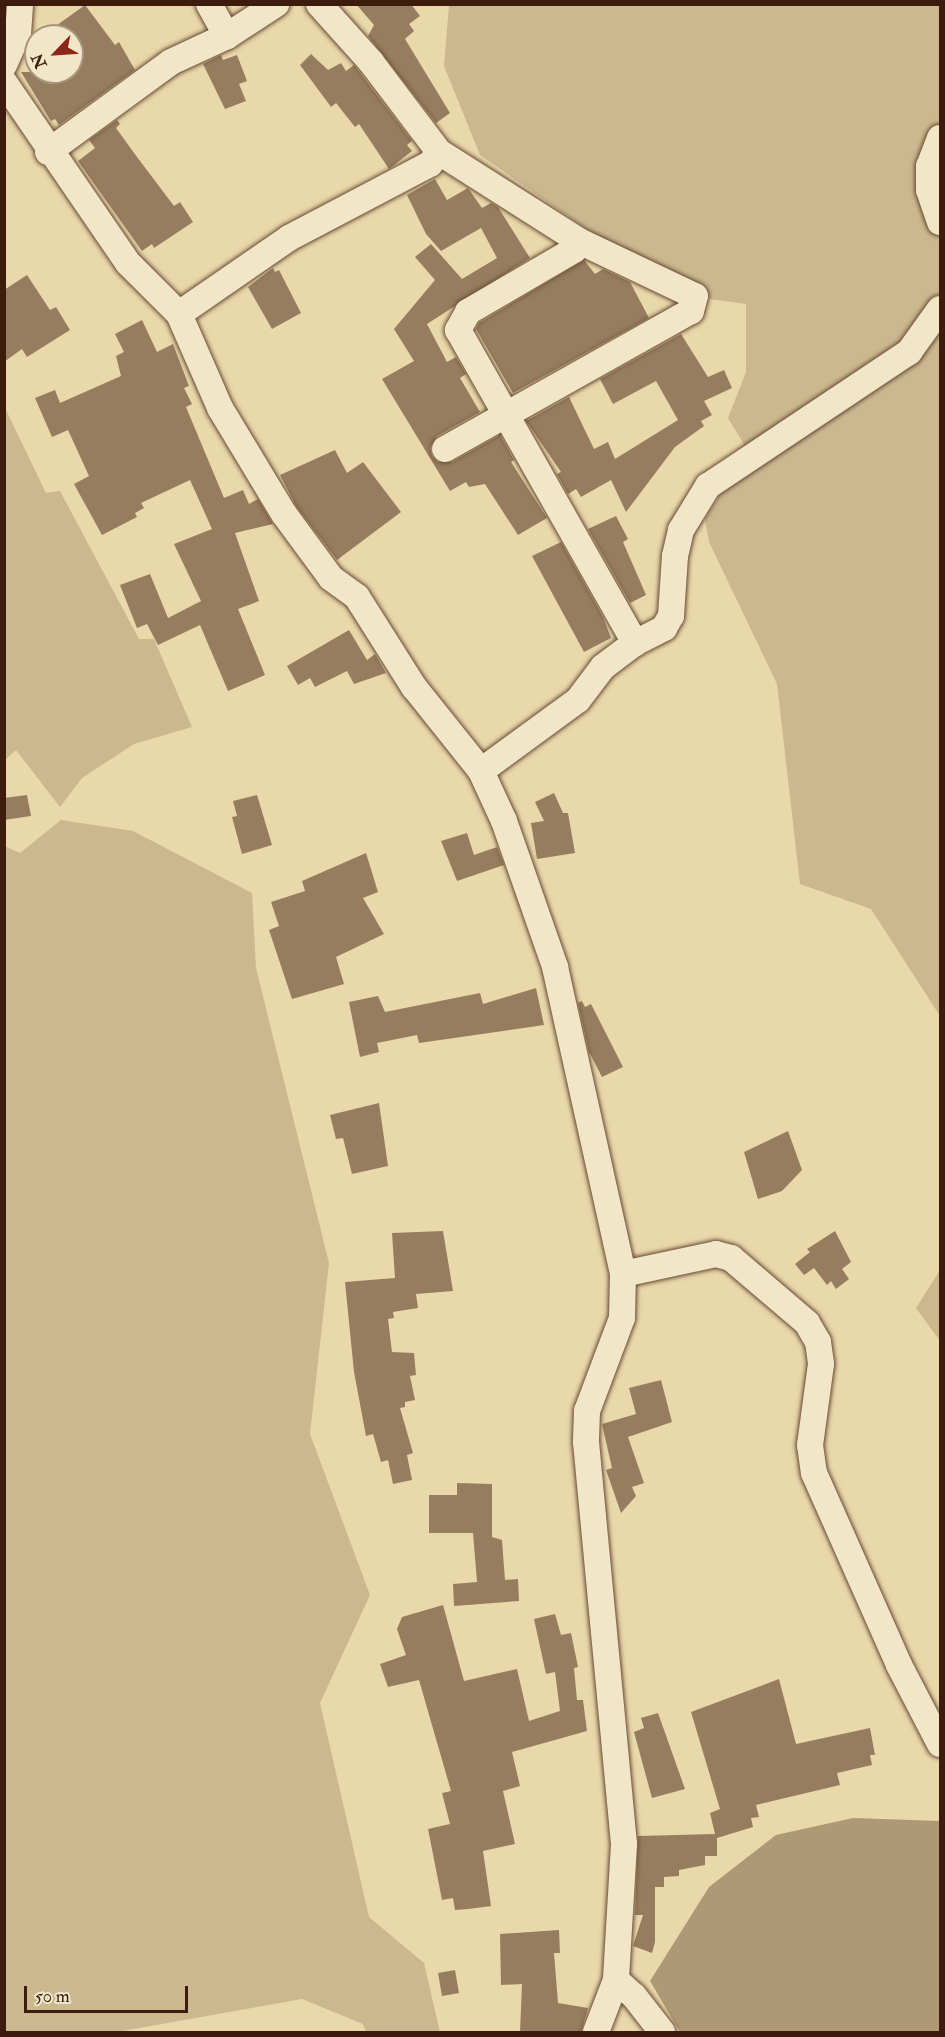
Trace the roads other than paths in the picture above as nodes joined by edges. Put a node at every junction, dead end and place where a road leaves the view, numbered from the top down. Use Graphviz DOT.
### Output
graph roads {
  1 [pos="20,4"];
  2 [pos="209,4"];
  3 [pos="276,4"];
  4 [pos="320,4"];
  5 [pos="227,36"];
  6 [pos="4,65"];
  7 [pos="4,82"];
  8 [pos="940,138"];
  9 [pos="48,152"];
  10 [pos="439,152"];
  11 [pos="940,222"];
  12 [pos="579,241"];
  13 [pos="940,309"];
  14 [pos="179,314"];
  15 [pos="506,415"];
  16 [pos="446,449"];
  17 [pos="635,643"];
  18 [pos="481,771"];
  19 [pos="623,1274"];
  20 [pos="940,1744"];
  21 [pos="616,1980"];
  22 [pos="597,2032"];
  23 [pos="662,2032"];
  1 -- 6 [label="street"];
  2 -- 5 [label="street"];
  3 -- 5 [label="street"];
  4 -- 10 [label="street"];
  5 -- 9 [label="street"];
  7 -- 9 [label="street"];
  8 -- 11 [label="street"];
  9 -- 14 [label="street"];
  10 -- 12 [label="street"];
  10 -- 14 [label="street"];
  12 -- 15 [label="street"];
  12 -- 15 [label="street"];
  13 -- 17 [label="street"];
  14 -- 18 [label="street"];
  15 -- 16 [label="street"];
  15 -- 17 [label="street"];
  17 -- 18 [label="street"];
  18 -- 19 [label="street"];
  19 -- 20 [label="street"];
  19 -- 21 [label="street"];
  21 -- 22 [label="street"];
  21 -- 23 [label="street"];
}
